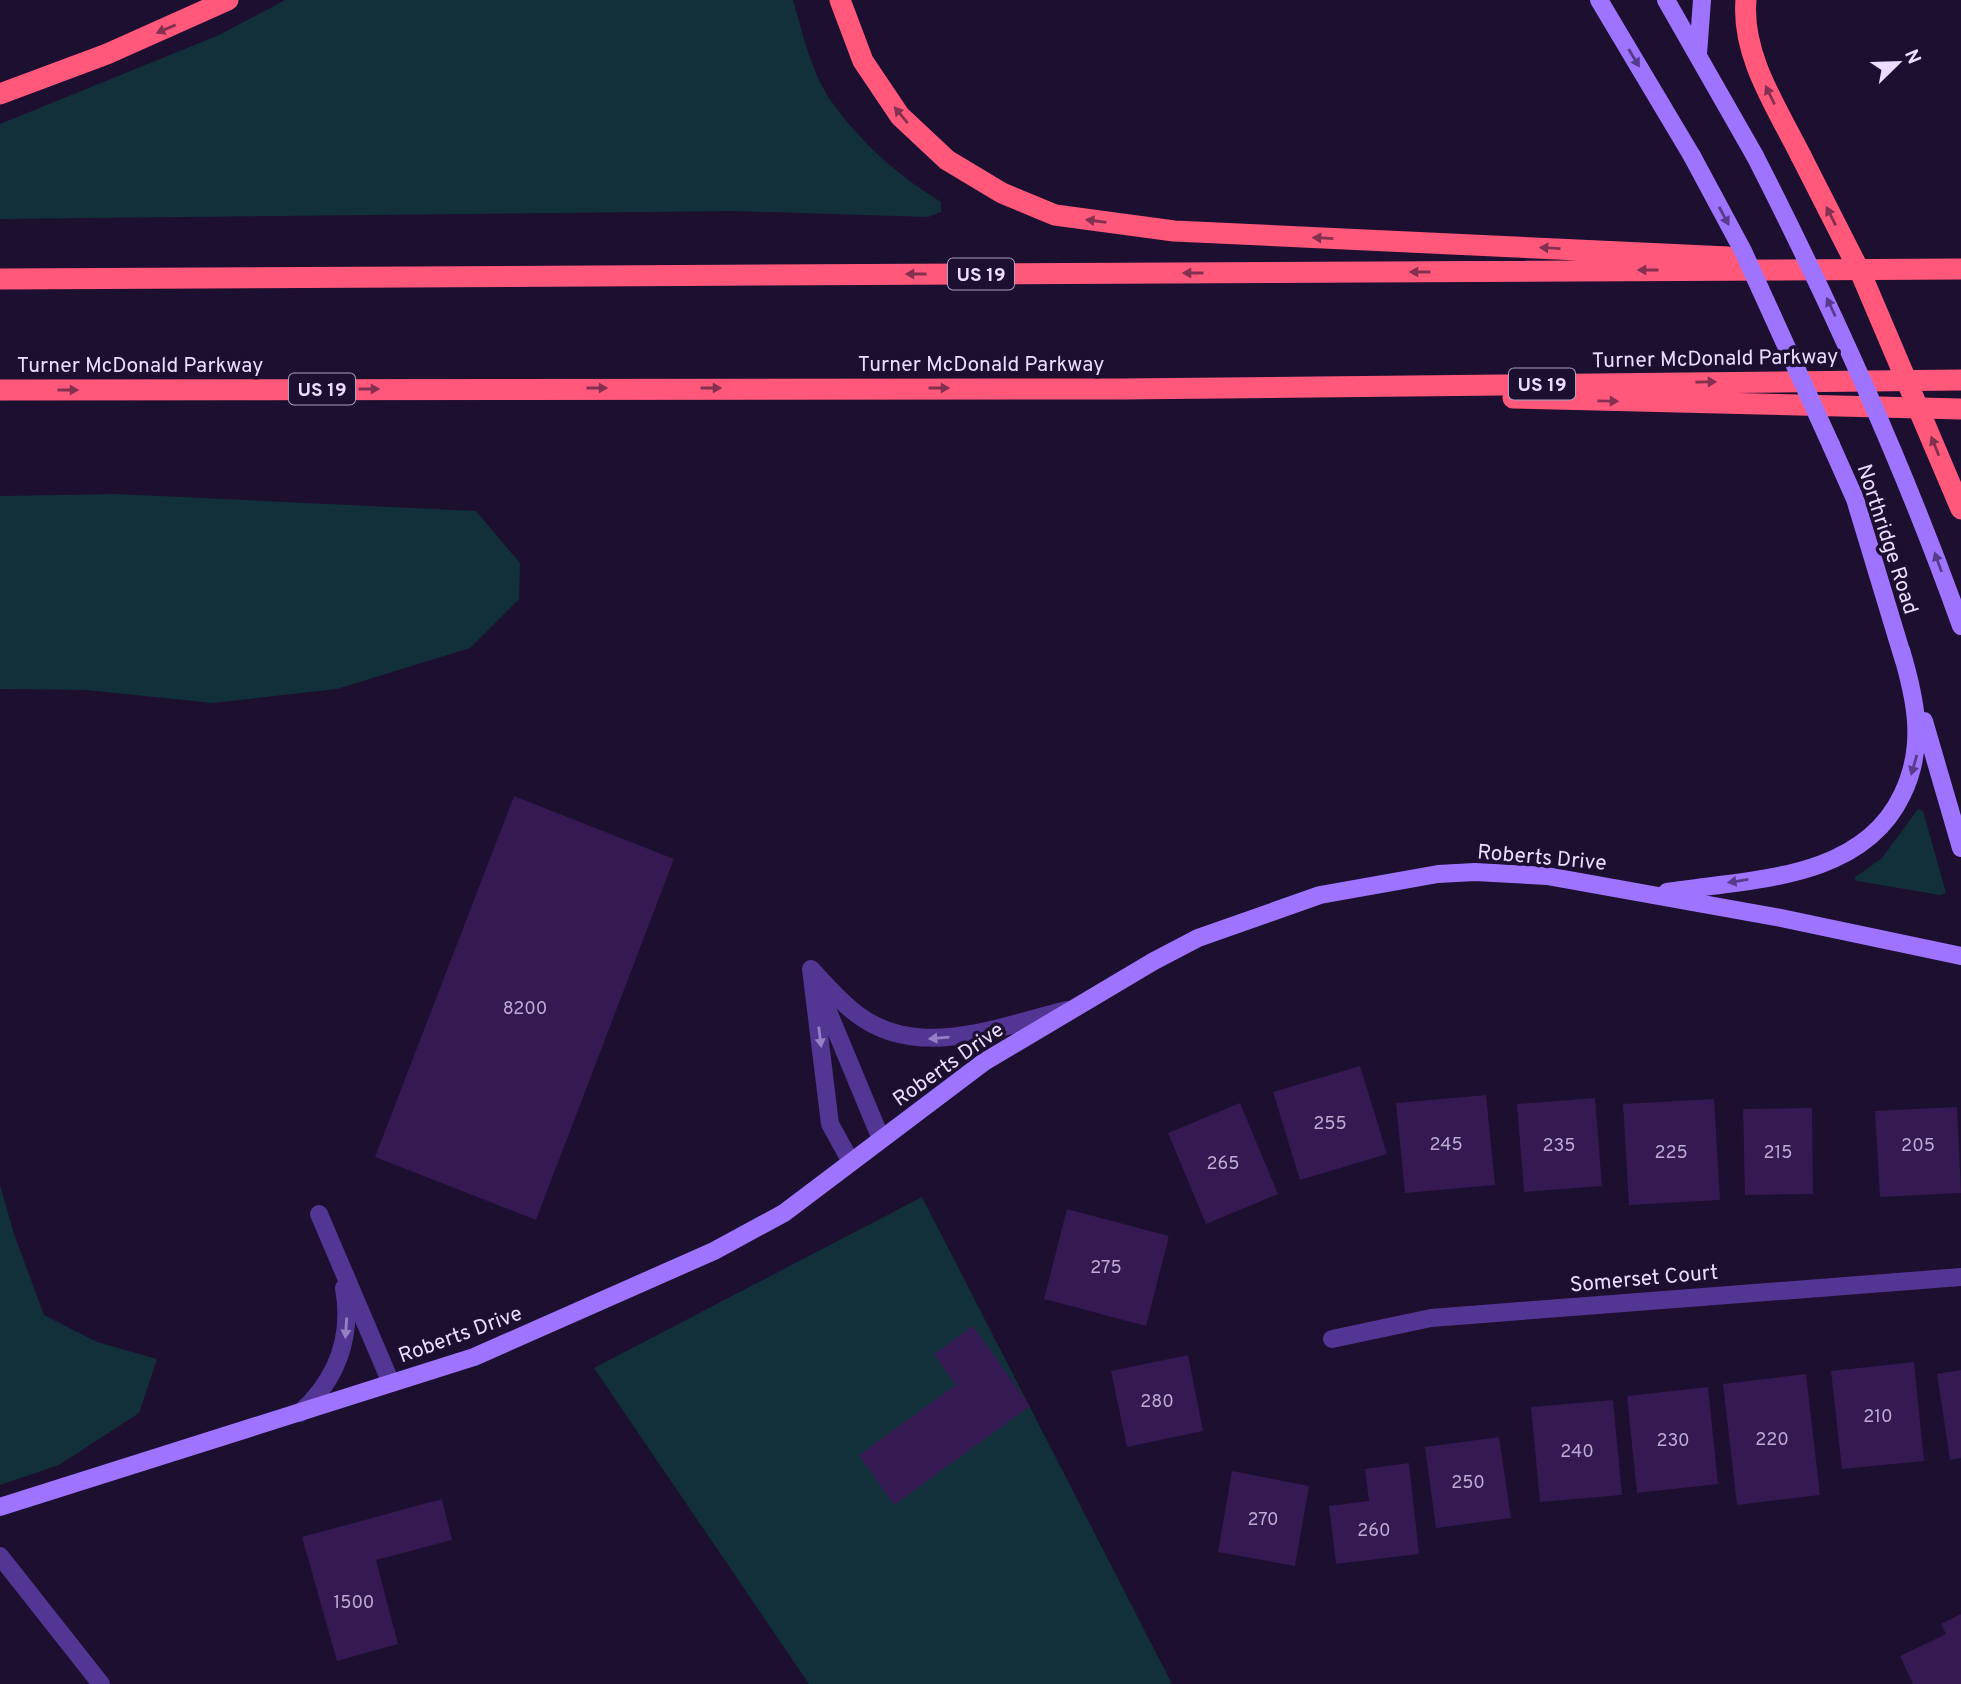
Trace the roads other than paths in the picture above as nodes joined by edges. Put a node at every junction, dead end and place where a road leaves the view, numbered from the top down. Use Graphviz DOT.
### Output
graph roads {
  1 [pos="228,0"];
  2 [pos="840,0"];
  3 [pos="1599,0"];
  4 [pos="1666,0"];
  5 [pos="1702,0"];
  6 [pos="1746,0"];
  7 [pos="1698,54"];
  8 [pos="0,94"];
  9 [pos="1961,268"];
  10 [pos="0,279"];
  11 [pos="1961,380"];
  12 [pos="1123,389"];
  13 [pos="0,390"];
  14 [pos="1961,409"];
  15 [pos="1961,509"];
  16 [pos="1961,626"];
  17 [pos="1901,650"];
  18 [pos="1961,848"];
  19 [pos="1651,894"];
  20 [pos="1961,956"];
  21 [pos="811,969"];
  22 [pos="1077,1008"];
  23 [pos="881,1139"];
  24 [pos="851,1162"];
  25 [pos="319,1214"];
  26 [pos="338,1261"];
  27 [pos="1961,1277"];
  28 [pos="1332,1339"];
  29 [pos="391,1384"];
  30 [pos="299,1414"];
  31 [pos="0,1507"];
  32 [pos="0,1556"];
  33 [pos="101,1684"];
  1 -- 8 [label="highway, one-way"];
  9 -- 2 [label="highway, one-way"];
  3 -- 17 [label="street, Northridge Road, one-way, bridge"];
  4 -- 7 [label="street, Northridge Road"];
  5 -- 7 [label="street"];
  15 -- 6 [label="highway, one-way, bridge"];
  16 -- 7 [label="street, Northridge Road, one-way, bridge"];
  9 -- 10 [label="highway, US 19, one-way"];
  12 -- 11 [label="highway, Turner McDonald Parkway / US 19, one-way"];
  13 -- 12 [label="highway, Turner McDonald Parkway / US 19, one-way"];
  12 -- 14 [label="highway, one-way"];
  17 -- 18 [label="street, Northridge Road"];
  17 -- 19 [label="street, one-way"];
  19 -- 20 [label="street, Roberts Drive"];
  19 -- 22 [label="street, Roberts Drive"];
  22 -- 21 [label="street, one-way"];
  21 -- 23 [label="street"];
  21 -- 24 [label="street, one-way"];
  22 -- 23 [label="street, Roberts Drive"];
  23 -- 24 [label="street, Roberts Drive"];
  24 -- 29 [label="street, Roberts Drive"];
  25 -- 26 [label="street"];
  26 -- 29 [label="street"];
  26 -- 30 [label="street, one-way"];
  27 -- 28 [label="street, Somerset Court"];
  29 -- 30 [label="street, Roberts Drive"];
  30 -- 31 [label="street, Roberts Drive"];
  32 -- 33 [label="street"];
}
